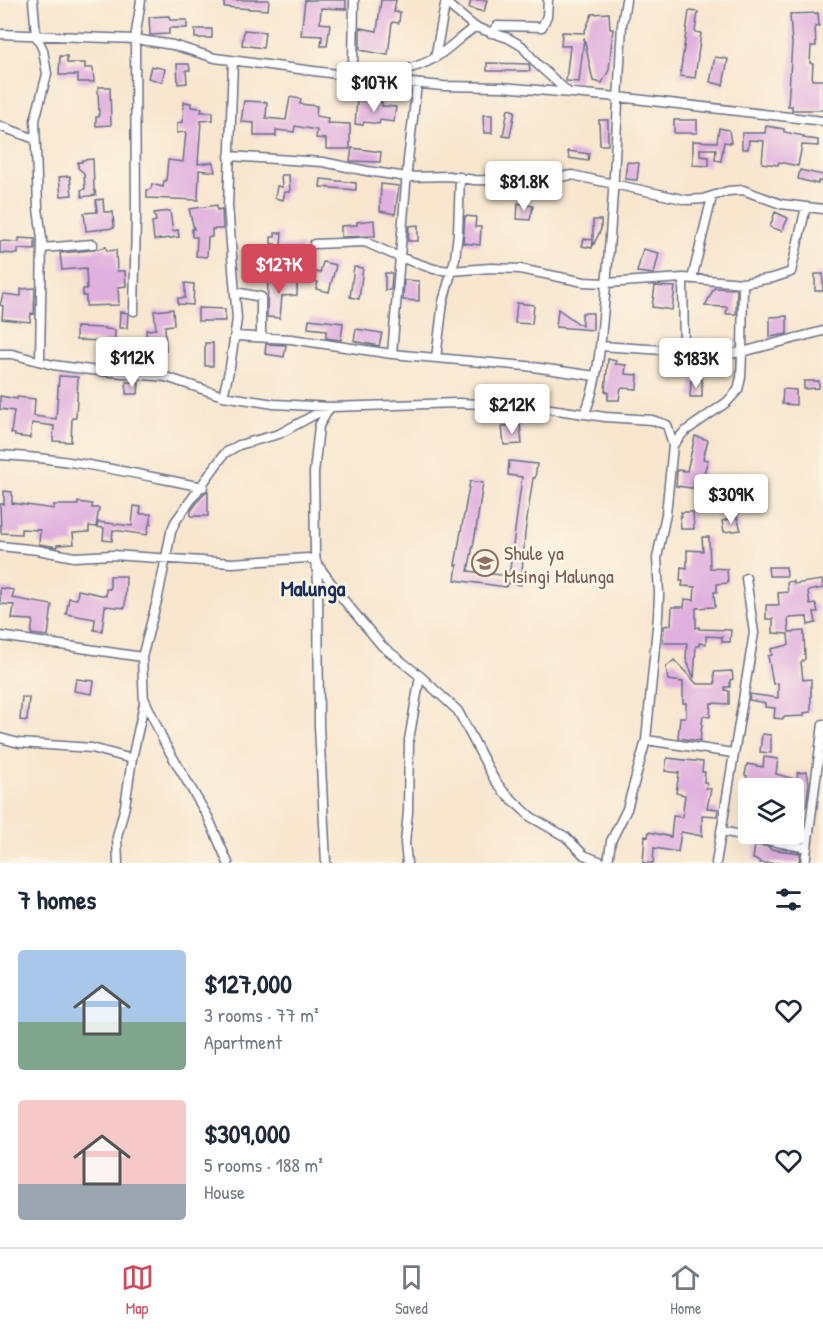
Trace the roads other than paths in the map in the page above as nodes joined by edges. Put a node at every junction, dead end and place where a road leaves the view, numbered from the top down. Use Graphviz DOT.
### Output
graph roads {
  1 [pos="33,0"];
  2 [pos="141,0"];
  3 [pos="354,0"];
  4 [pos="548,0"];
  5 [pos="626,0"];
  6 [pos="446,2"];
  7 [pos="476,27"];
  8 [pos="491,33"];
  9 [pos="0,34"];
  10 [pos="36,35"];
  11 [pos="135,39"];
  12 [pos="435,58"];
  13 [pos="233,61"];
  14 [pos="354,77"];
  15 [pos="417,84"];
  16 [pos="569,93"];
  17 [pos="618,97"];
  18 [pos="823,121"];
  19 [pos="0,126"];
  20 [pos="35,139"];
  21 [pos="230,156"];
  22 [pos="407,177"];
  23 [pos="460,177"];
  24 [pos="614,185"];
  25 [pos="711,198"];
  26 [pos="806,207"];
  27 [pos="823,209"];
  28 [pos="93,244"];
  29 [pos="314,244"];
  30 [pos="42,248"];
  31 [pos="399,257"];
  32 [pos="451,271"];
  33 [pos="687,279"];
  34 [pos="606,283"];
  35 [pos="743,283"];
  36 [pos="235,292"];
  37 [pos="135,311"];
  38 [pos="823,331"];
  39 [pos="235,336"];
  40 [pos="261,336"];
  41 [pos="600,346"];
  42 [pos="684,350"];
  43 [pos="742,352"];
  44 [pos="0,354"];
  45 [pos="392,354"];
  46 [pos="436,357"];
  47 [pos="39,361"];
  48 [pos="595,376"];
  49 [pos="223,396"];
  50 [pos="331,407"];
  51 [pos="585,413"];
  52 [pos="673,445"];
  53 [pos="0,455"];
  54 [pos="203,487"];
  55 [pos="0,546"];
  56 [pos="165,557"];
  57 [pos="316,562"];
  58 [pos="746,578"];
  59 [pos="0,636"];
  60 [pos="142,657"];
  61 [pos="420,676"];
  62 [pos="144,697"];
  63 [pos="823,724"];
  64 [pos="0,738"];
  65 [pos="646,741"];
  66 [pos="733,753"];
  67 [pos="132,759"];
  68 [pos="721,831"];
  69 [pos="807,848"];
  70 [pos="600,862"];
  71 [pos="118,863"];
  72 [pos="228,863"];
  73 [pos="326,863"];
  74 [pos="407,863"];
  75 [pos="716,863"];
  76 [pos="805,863"];
  1 -- 10 [label="street"];
  2 -- 11 [label="street"];
  3 -- 14 [label="street"];
  4 -- 8 [label="street"];
  5 -- 17 [label="street"];
  6 -- 7 [label="street"];
  6 -- 12 [label="street"];
  7 -- 8 [label="street"];
  7 -- 12 [label="street"];
  8 -- 16 [label="street"];
  9 -- 10 [label="street"];
  10 -- 11 [label="street"];
  10 -- 20 [label="street"];
  11 -- 13 [label="street"];
  11 -- 37 [label="street"];
  12 -- 14 [label="street"];
  13 -- 14 [label="street"];
  13 -- 21 [label="street"];
  14 -- 15 [label="street"];
  15 -- 16 [label="street"];
  15 -- 22 [label="street"];
  16 -- 17 [label="street"];
  17 -- 18 [label="street"];
  17 -- 24 [label="street"];
  19 -- 20 [label="street"];
  20 -- 30 [label="street"];
  21 -- 22 [label="street"];
  21 -- 36 [label="street"];
  22 -- 23 [label="street"];
  22 -- 31 [label="street"];
  23 -- 24 [label="street"];
  23 -- 32 [label="street"];
  24 -- 25 [label="street"];
  24 -- 34 [label="street"];
  25 -- 26 [label="street"];
  25 -- 33 [label="street"];
  26 -- 27 [label="street"];
  26 -- 35 [label="street"];
  28 -- 30 [label="street"];
  29 -- 31 [label="street"];
  30 -- 47 [label="street"];
  31 -- 32 [label="street"];
  31 -- 45 [label="street"];
  32 -- 34 [label="street"];
  32 -- 46 [label="street"];
  33 -- 34 [label="street"];
  33 -- 35 [label="street"];
  33 -- 42 [label="street"];
  34 -- 41 [label="street"];
  35 -- 43 [label="street"];
  36 -- 39 [label="street"];
  36 -- 40 [label="street"];
  38 -- 43 [label="street"];
  39 -- 40 [label="street"];
  39 -- 49 [label="street"];
  40 -- 45 [label="street"];
  41 -- 42 [label="street"];
  41 -- 48 [label="street"];
  42 -- 43 [label="street"];
  43 -- 52 [label="street"];
  44 -- 47 [label="street"];
  45 -- 46 [label="street"];
  46 -- 48 [label="street"];
  47 -- 49 [label="street"];
  48 -- 51 [label="street"];
  49 -- 50 [label="street"];
  50 -- 51 [label="street"];
  50 -- 54 [label="street"];
  50 -- 57 [label="street"];
  51 -- 52 [label="street"];
  52 -- 65 [label="street"];
  53 -- 54 [label="street"];
  54 -- 56 [label="street"];
  55 -- 56 [label="street"];
  56 -- 57 [label="street"];
  56 -- 60 [label="street"];
  57 -- 61 [label="street"];
  57 -- 73 [label="street"];
  58 -- 66 [label="street"];
  59 -- 60 [label="street"];
  60 -- 62 [label="street"];
  61 -- 70 [label="street"];
  61 -- 74 [label="street"];
  62 -- 67 [label="street"];
  62 -- 72 [label="street"];
  63 -- 69 [label="street"];
  64 -- 67 [label="street"];
  65 -- 66 [label="street"];
  65 -- 70 [label="street"];
  66 -- 68 [label="street"];
  67 -- 71 [label="street"];
  68 -- 69 [label="street"];
  68 -- 75 [label="street"];
  69 -- 76 [label="street"];
}
